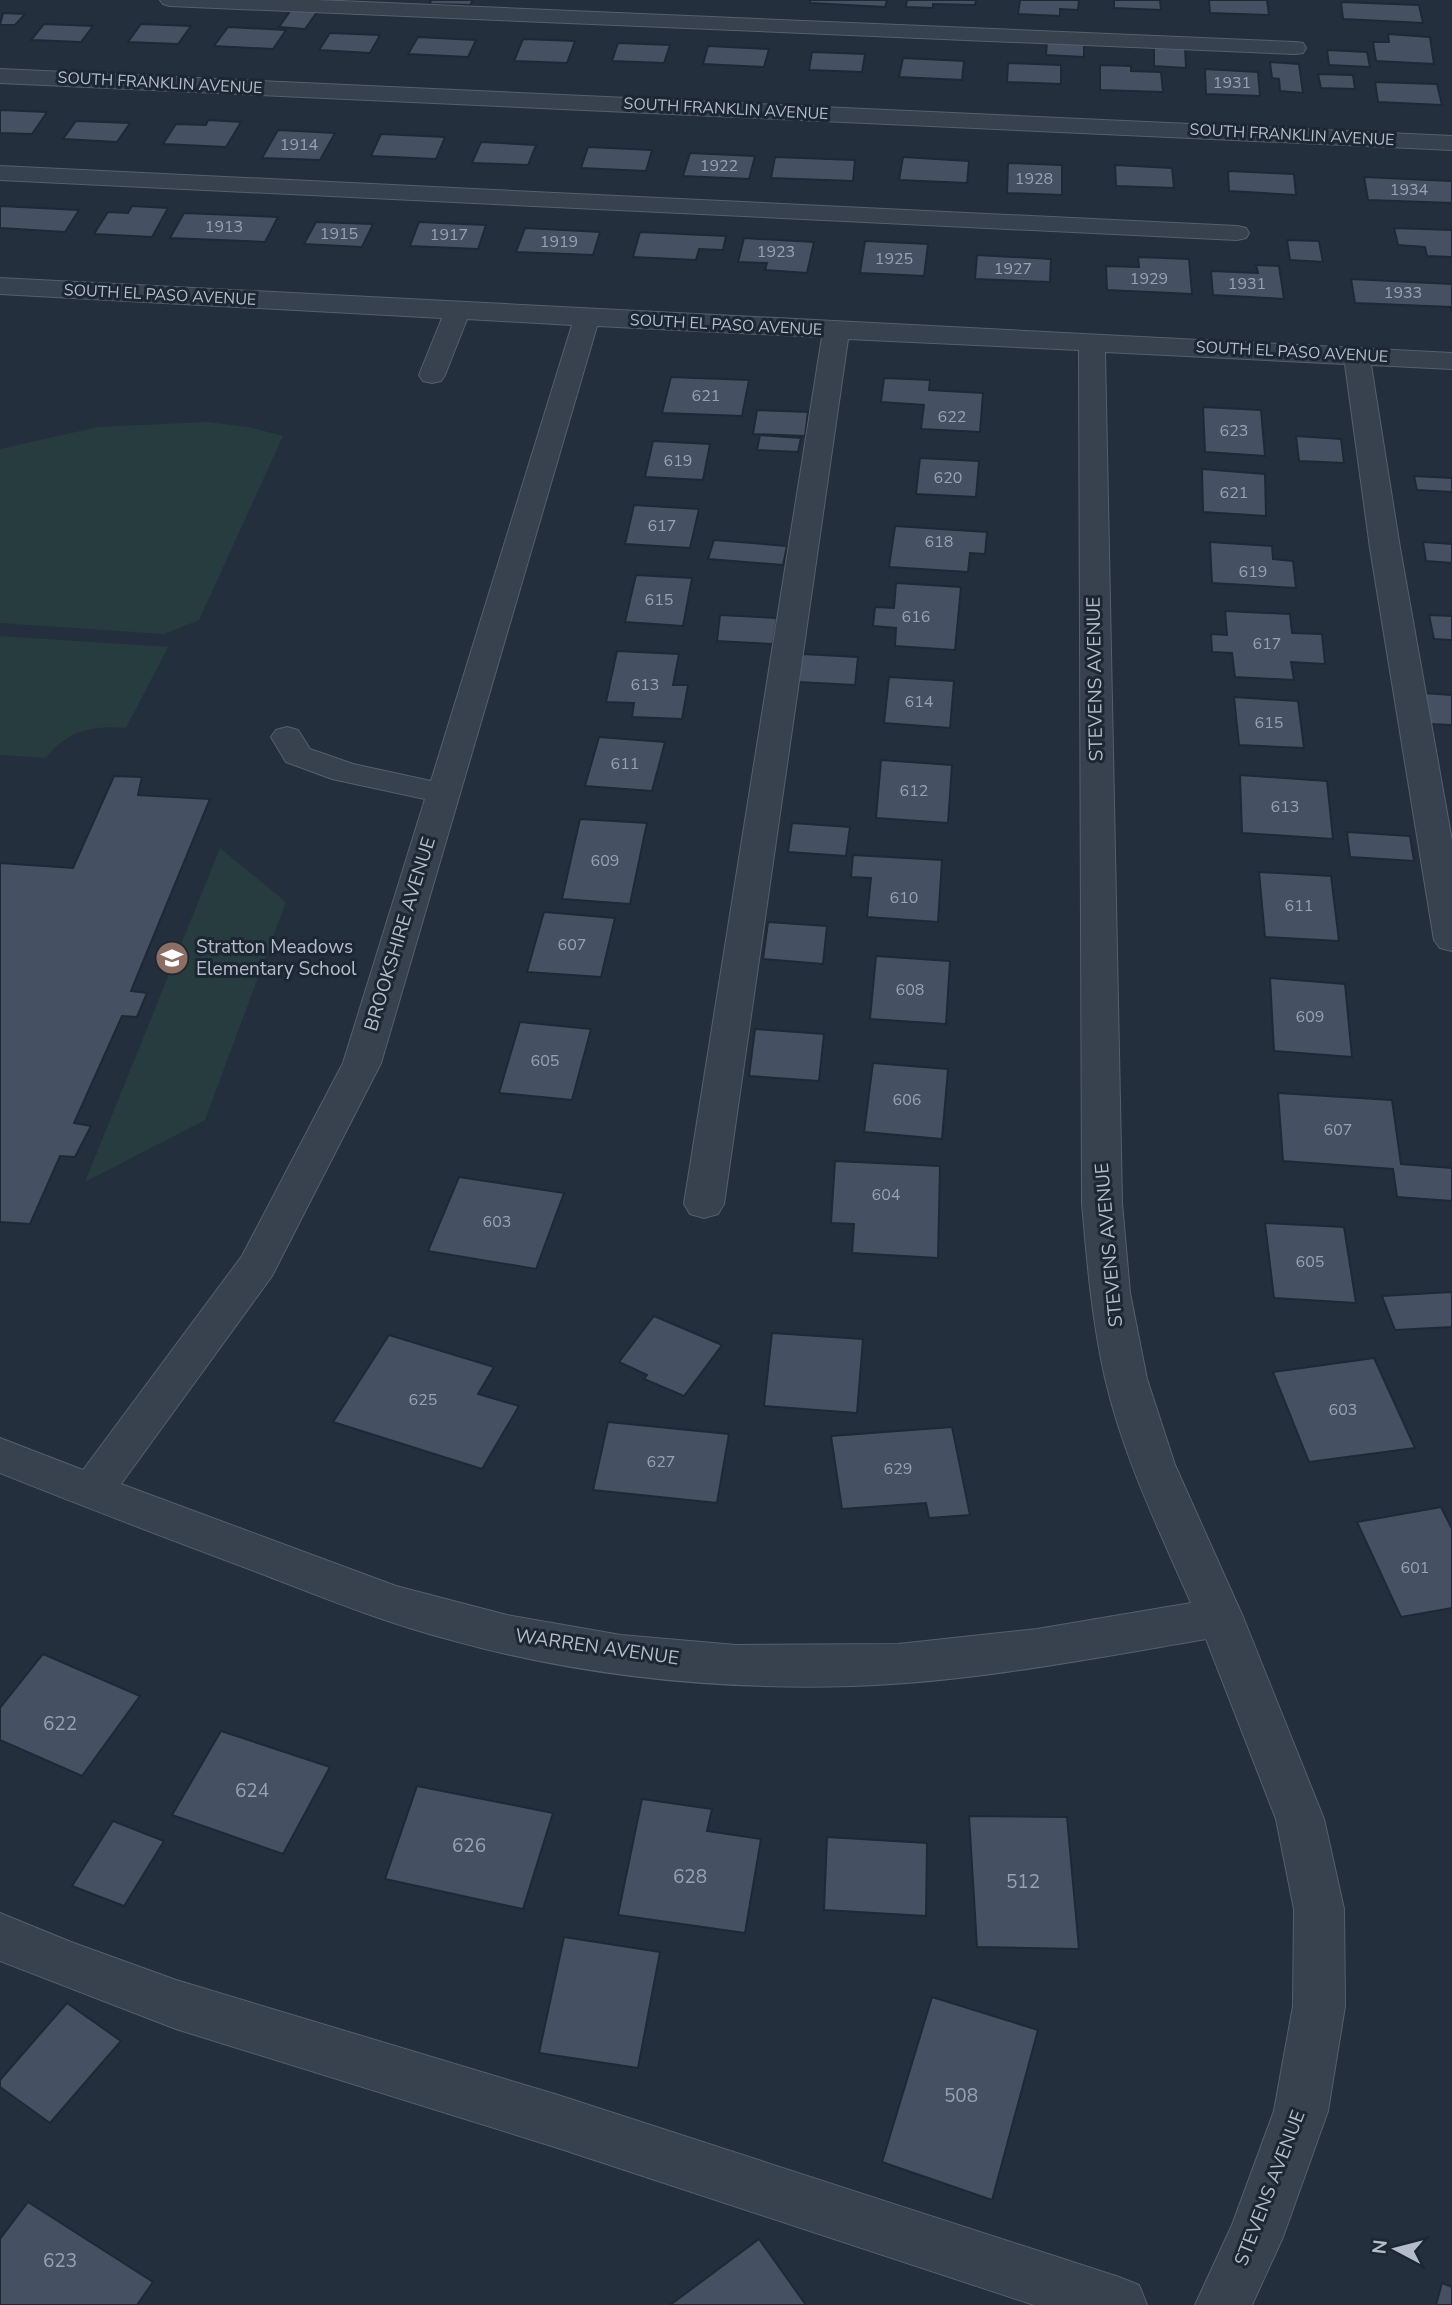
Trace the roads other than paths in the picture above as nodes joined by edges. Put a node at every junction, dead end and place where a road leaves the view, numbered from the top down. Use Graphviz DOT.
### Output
graph roads {
  1 [pos="170,0"];
  2 [pos="1294,48"];
  3 [pos="0,76"];
  4 [pos="1452,143"];
  5 [pos="0,173"];
  6 [pos="1237,233"];
  7 [pos="0,286"];
  8 [pos="458,311"];
  9 [pos="587,318"];
  10 [pos="836,330"];
  11 [pos="1092,342"];
  12 [pos="1357,356"];
  13 [pos="1452,361"];
  14 [pos="432,375"];
  15 [pos="288,737"];
  16 [pos="442,793"];
  17 [pos="1452,940"];
  18 [pos="704,1204"];
  19 [pos="0,1455"];
  20 [pos="91,1492"];
  21 [pos="1220,1617"];
  22 [pos="0,1937"];
  23 [pos="1119,2305"];
  24 [pos="1223,2305"];
  1 -- 2 [label="street"];
  3 -- 4 [label="street, SOUTH FRANKLIN AVENUE"];
  5 -- 6 [label="street"];
  7 -- 8 [label="street, SOUTH EL PASO AVENUE"];
  8 -- 9 [label="street, SOUTH EL PASO AVENUE"];
  8 -- 14 [label="street"];
  9 -- 10 [label="street, SOUTH EL PASO AVENUE"];
  9 -- 16 [label="street, BROOKSHIRE AVENUE"];
  10 -- 11 [label="street, SOUTH EL PASO AVENUE"];
  10 -- 18 [label="street"];
  11 -- 12 [label="street, SOUTH EL PASO AVENUE"];
  11 -- 21 [label="street, STEVENS AVENUE"];
  12 -- 13 [label="street, SOUTH EL PASO AVENUE"];
  12 -- 17 [label="street"];
  15 -- 16 [label="street"];
  16 -- 20 [label="street, BROOKSHIRE AVENUE"];
  19 -- 20 [label="street, WARREN AVENUE"];
  20 -- 21 [label="street, WARREN AVENUE"];
  21 -- 24 [label="street, STEVENS AVENUE"];
  22 -- 23 [label="street"];
}
